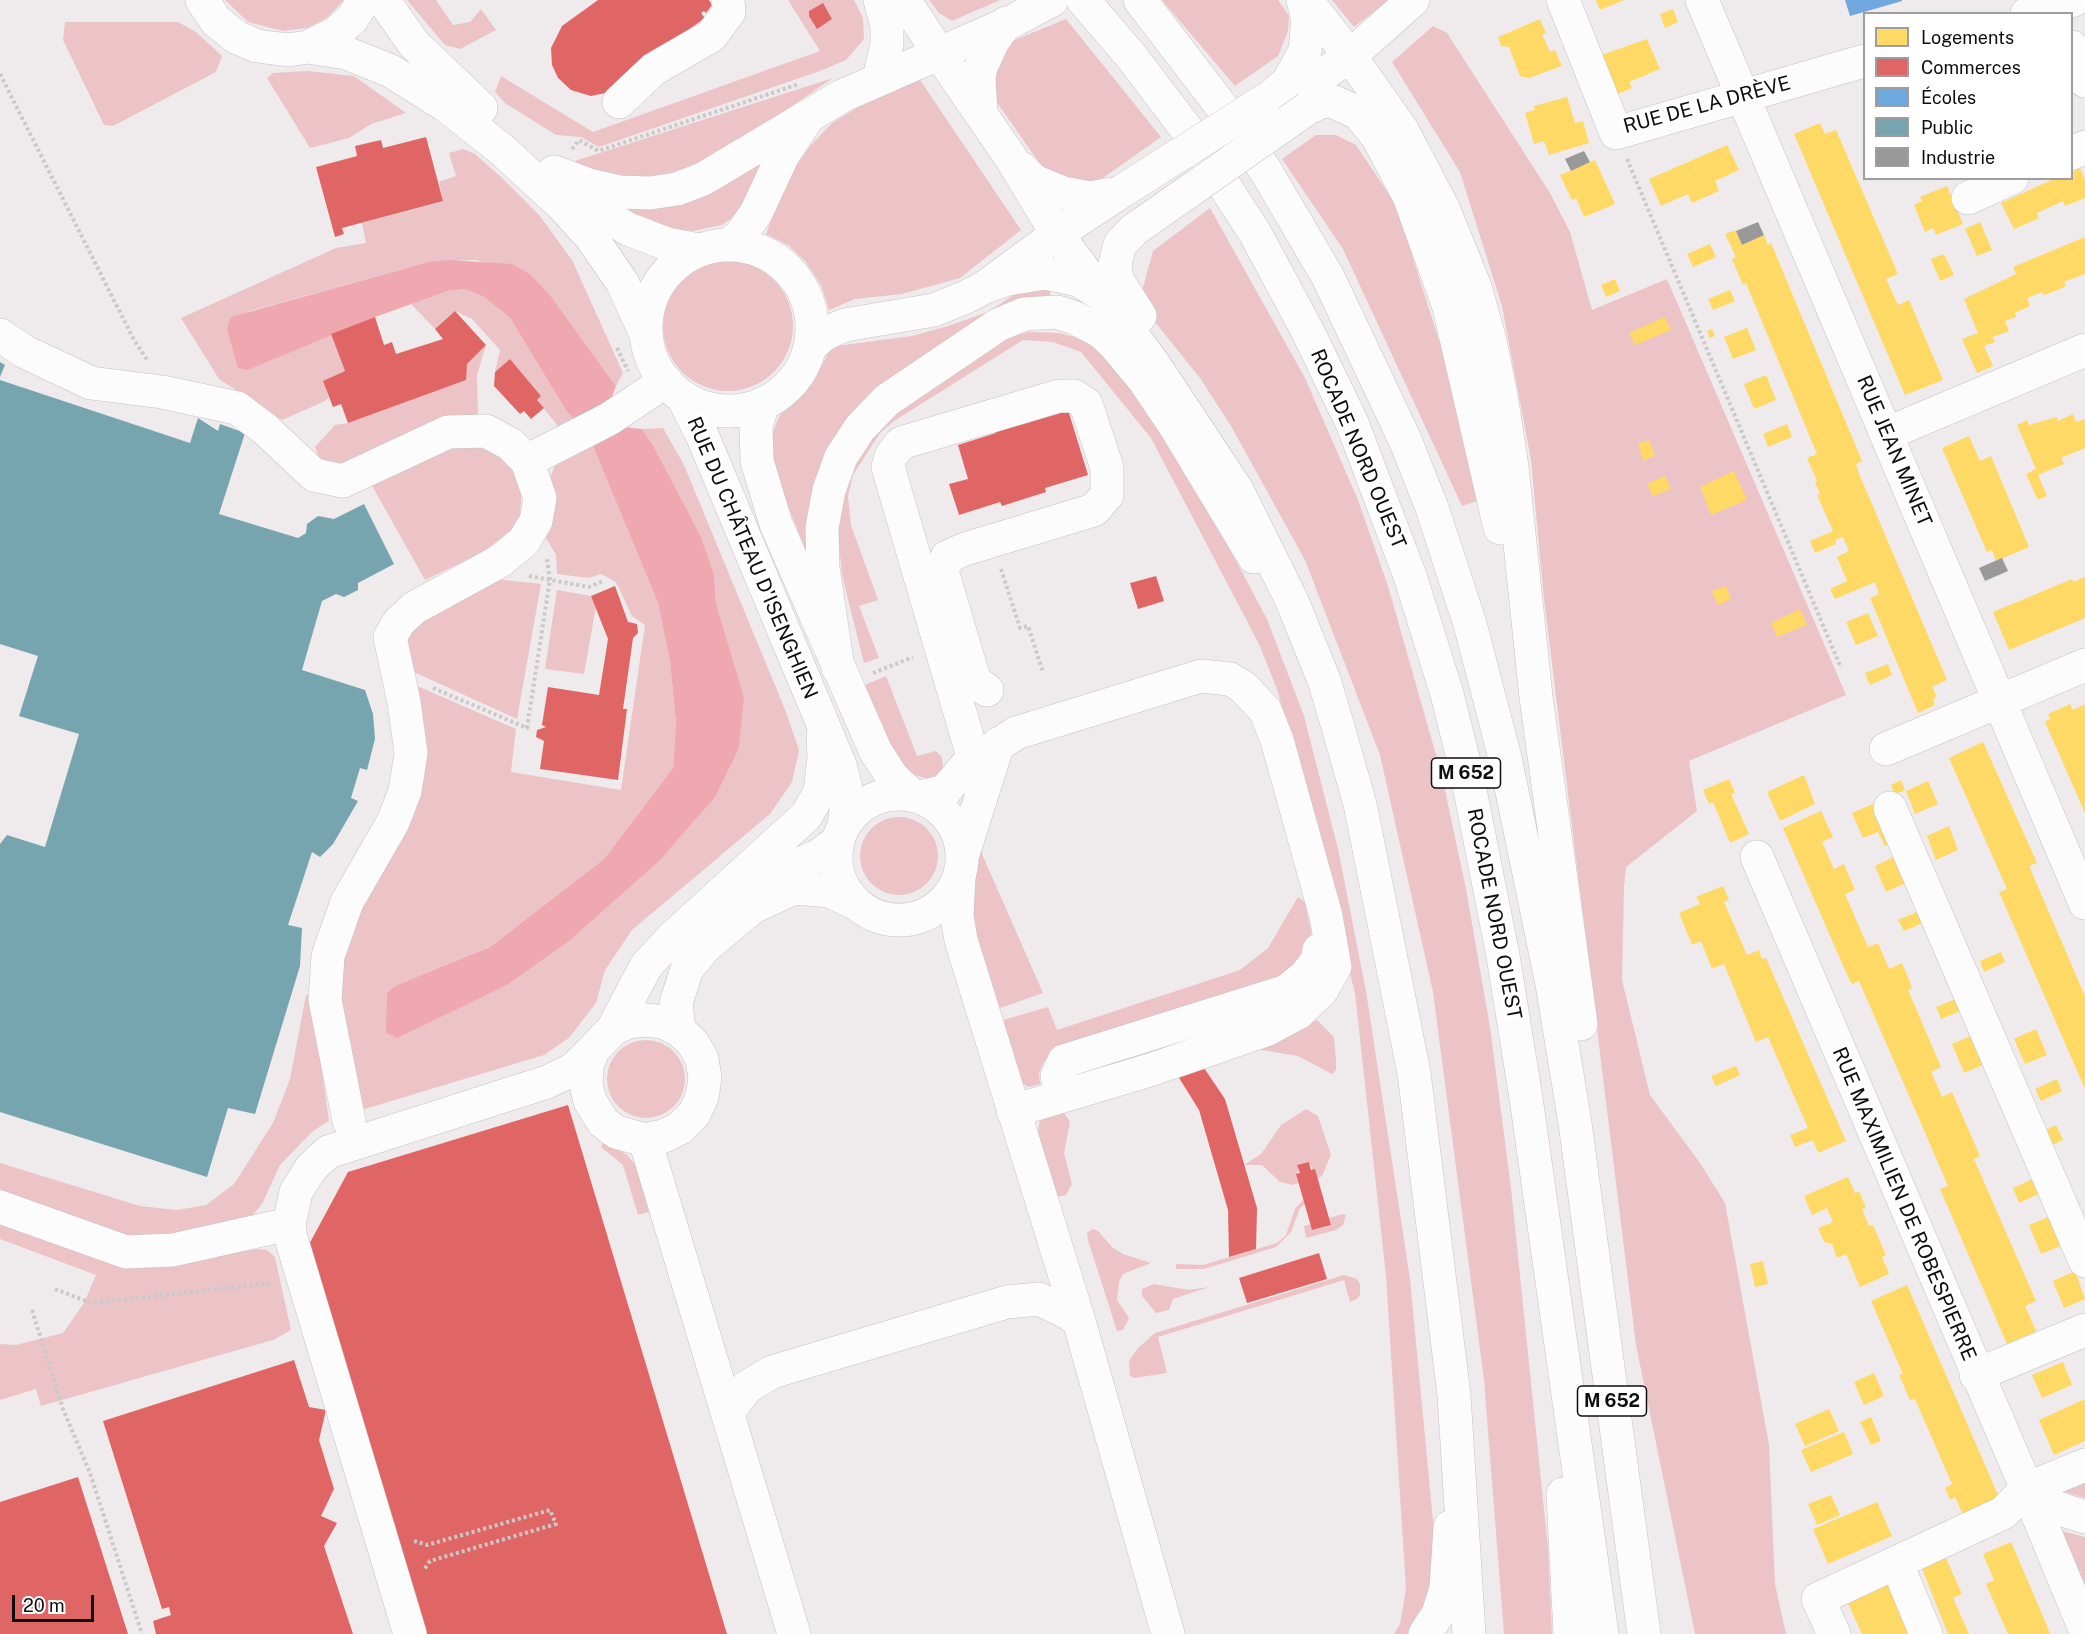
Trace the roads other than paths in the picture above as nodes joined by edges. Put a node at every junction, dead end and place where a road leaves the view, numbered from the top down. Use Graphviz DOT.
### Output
graph roads {
  1 [pos="202,0"];
  2 [pos="364,0"];
  3 [pos="383,0"];
  4 [pos="728,0"];
  5 [pos="880,0"];
  6 [pos="904,0"];
  7 [pos="1052,0"];
  8 [pos="1083,0"];
  9 [pos="1140,0"];
  10 [pos="1305,0"];
  11 [pos="1413,0"];
  12 [pos="1563,0"];
  13 [pos="1702,0"];
  14 [pos="1008,22"];
  15 [pos="308,46"];
  16 [pos="2073,49"];
  17 [pos="939,53"];
  18 [pos="1350,56"];
  19 [pos="1863,61"];
  20 [pos="879,79"];
  21 [pos="2085,81"];
  22 [pos="1742,96"];
  23 [pos="1264,101"];
  24 [pos="619,102"];
  25 [pos="981,112"];
  26 [pos="813,114"];
  27 [pos="1011,158"];
  28 [pos="554,172"];
  29 [pos="2008,180"];
  30 [pos="1119,193"];
  31 [pos="1968,198"];
  32 [pos="1057,234"];
  33 [pos="713,247"];
  34 [pos="985,287"];
  35 [pos="1102,297"];
  36 [pos="646,334"];
  37 [pos="0,335"];
  38 [pos="810,347"];
  39 [pos="2085,350"];
  40 [pos="674,389"];
  41 [pos="763,403"];
  42 [pos="1886,434"];
  43 [pos="527,460"];
  44 [pos="2085,664"];
  45 [pos="838,668"];
  46 [pos="1324,680"];
  47 [pos="987,690"];
  48 [pos="1536,697"];
  49 [pos="1999,701"];
  50 [pos="819,720"];
  51 [pos="1886,749"];
  52 [pos="986,752"];
  53 [pos="916,796"];
  54 [pos="1360,804"];
  55 [pos="1890,807"];
  56 [pos="840,834"];
  57 [pos="1757,857"];
  58 [pos="961,867"];
  59 [pos="855,903"];
  60 [pos="2085,903"];
  61 [pos="706,910"];
  62 [pos="1326,916"];
  63 [pos="679,1030"];
  64 [pos="603,1039"];
  65 [pos="512,1095"];
  66 [pos="1062,1096"];
  67 [pos="1526,1098"];
  68 [pos="590,1101"];
  69 [pos="1013,1111"];
  70 [pos="349,1121"];
  71 [pos="645,1140"];
  72 [pos="0,1207"];
  73 [pos="289,1224"];
  74 [pos="1592,1247"];
  75 [pos="2085,1261"];
  76 [pos="1079,1321"];
  77 [pos="2085,1330"];
  78 [pos="1976,1376"];
  79 [pos="1454,1395"];
  80 [pos="728,1412"];
  81 [pos="2085,1465"];
  82 [pos="2027,1489"];
  83 [pos="389,1512"];
  84 [pos="2085,1517"];
  85 [pos="1633,1554"];
  86 [pos="1897,1564"];
  87 [pos="413,1619"];
  88 [pos="2085,1629"];
  89 [pos="794,1634"];
  90 [pos="1168,1634"];
  91 [pos="1425,1634"];
  92 [pos="1469,1634"];
  93 [pos="1570,1634"];
  94 [pos="1602,1634"];
  95 [pos="1644,1634"];
  96 [pos="1660,1634"];
  97 [pos="1834,1634"];
  98 [pos="1926,1634"];
  1 -- 15 [label="main road"];
  2 -- 15 [label="main road"];
  3 -- 28 [label="main road, RUE DU CHÂTEAU D'ISENGHIEN"];
  4 -- 24 [label="main road"];
  5 -- 20 [label="main road"];
  6 -- 17 [label="main road"];
  7 -- 14 [label="main road"];
  8 -- 67 [label="main road, ROCADE NORD OUEST / M 652"];
  9 -- 74 [label="main road, M 652"];
  10 -- 18 [label="main road"];
  10 -- 23 [label="main road"];
  11 -- 18 [label="main road"];
  12 -- 22 [label="main road, RUE DE LA DRÈVE"];
  13 -- 22 [label="main road, RUE JEAN MINET"];
  14 -- 17 [label="main road"];
  14 -- 25 [label="main road"];
  15 -- 36 [label="main road, RUE DU CHÂTEAU D'ISENGHIEN"];
  16 -- 21 [label="main road"];
  17 -- 20 [label="main road"];
  17 -- 25 [label="main road"];
  18 -- 23 [label="main road"];
  18 -- 48 [label="main road"];
  19 -- 22 [label="main road, RUE DE LA DRÈVE"];
  20 -- 26 [label="main road"];
  22 -- 42 [label="main road, RUE JEAN MINET"];
  23 -- 30 [label="main road, bridge"];
  25 -- 27 [label="main road"];
  26 -- 28 [label="main road"];
  26 -- 33 [label="main road"];
  27 -- 30 [label="main road"];
  27 -- 32 [label="main road"];
  28 -- 33 [label="main road, RUE DU CHÂTEAU D'ISENGHIEN"];
  29 -- 31 [label="main road"];
  30 -- 32 [label="main road"];
  32 -- 34 [label="main road"];
  32 -- 35 [label="main road"];
  33 -- 36 [label="main road, RUE DU CHÂTEAU D'ISENGHIEN"];
  33 -- 38 [label="main road, RUE DU CHÂTEAU D'ISENGHIEN"];
  34 -- 35 [label="main road"];
  34 -- 38 [label="main road"];
  35 -- 46 [label="main road"];
  36 -- 40 [label="main road, RUE DU CHÂTEAU D'ISENGHIEN"];
  37 -- 43 [label="main road"];
  38 -- 41 [label="main road, RUE DU CHÂTEAU D'ISENGHIEN"];
  39 -- 42 [label="main road"];
  40 -- 41 [label="main road, RUE DU CHÂTEAU D'ISENGHIEN"];
  40 -- 43 [label="main road"];
  40 -- 50 [label="main road, RUE DU CHÂTEAU D'ISENGHIEN"];
  41 -- 45 [label="main road, RUE DU CHÂTEAU D'ISENGHIEN"];
  42 -- 49 [label="main road, RUE JEAN MINET"];
  43 -- 70 [label="main road"];
  44 -- 49 [label="main road"];
  45 -- 53 [label="main road, RUE DU CHÂTEAU D'ISENGHIEN"];
  45 -- 54 [label="main road"];
  46 -- 48 [label="main road, bridge"];
  46 -- 54 [label="main road"];
  47 -- 52 [label="main road"];
  48 -- 74 [label="main road"];
  49 -- 51 [label="main road"];
  49 -- 60 [label="main road, RUE JEAN MINET"];
  50 -- 56 [label="main road, RUE DU CHÂTEAU D'ISENGHIEN"];
  50 -- 61 [label="main road, RUE DU CHÂTEAU D'ISENGHIEN"];
  52 -- 53 [label="main road"];
  52 -- 58 [label="main road"];
  52 -- 62 [label="main road"];
  53 -- 56 [label="main road"];
  53 -- 58 [label="main road"];
  54 -- 79 [label="main road"];
  55 -- 75 [label="main road"];
  56 -- 59 [label="main road"];
  56 -- 61 [label="main road"];
  57 -- 78 [label="main road, RUE MAXIMILIEN DE ROBESPIERRE"];
  58 -- 59 [label="main road"];
  58 -- 69 [label="main road"];
  59 -- 63 [label="main road"];
  61 -- 64 [label="main road, RUE DU CHÂTEAU D'ISENGHIEN"];
  62 -- 66 [label="main road"];
  62 -- 66 [label="main road"];
  63 -- 64 [label="main road"];
  63 -- 71 [label="main road"];
  64 -- 65 [label="main road"];
  64 -- 68 [label="main road"];
  65 -- 68 [label="main road"];
  65 -- 73 [label="main road"];
  66 -- 69 [label="main road"];
  67 -- 93 [label="main road"];
  67 -- 94 [label="main road, ROCADE NORD OUEST / M 652"];
  68 -- 71 [label="main road"];
  69 -- 76 [label="main road"];
  71 -- 80 [label="main road"];
  72 -- 73 [label="main road"];
  73 -- 87 [label="main road"];
  74 -- 85 [label="main road, M 652"];
  76 -- 80 [label="main road"];
  76 -- 90 [label="main road"];
  77 -- 78 [label="main road"];
  78 -- 82 [label="main road, RUE MAXIMILIEN DE ROBESPIERRE"];
  79 -- 91 [label="main road"];
  79 -- 92 [label="main road"];
  80 -- 89 [label="main road"];
  81 -- 82 [label="main road"];
  82 -- 84 [label="main road"];
  82 -- 86 [label="main road"];
  82 -- 88 [label="main road, RUE MAXIMILIEN DE ROBESPIERRE"];
  83 -- 87 [label="main road"];
  85 -- 95 [label="main road, M 652"];
  85 -- 96 [label="main road"];
  86 -- 97 [label="main road"];
  86 -- 98 [label="main road"];
}
